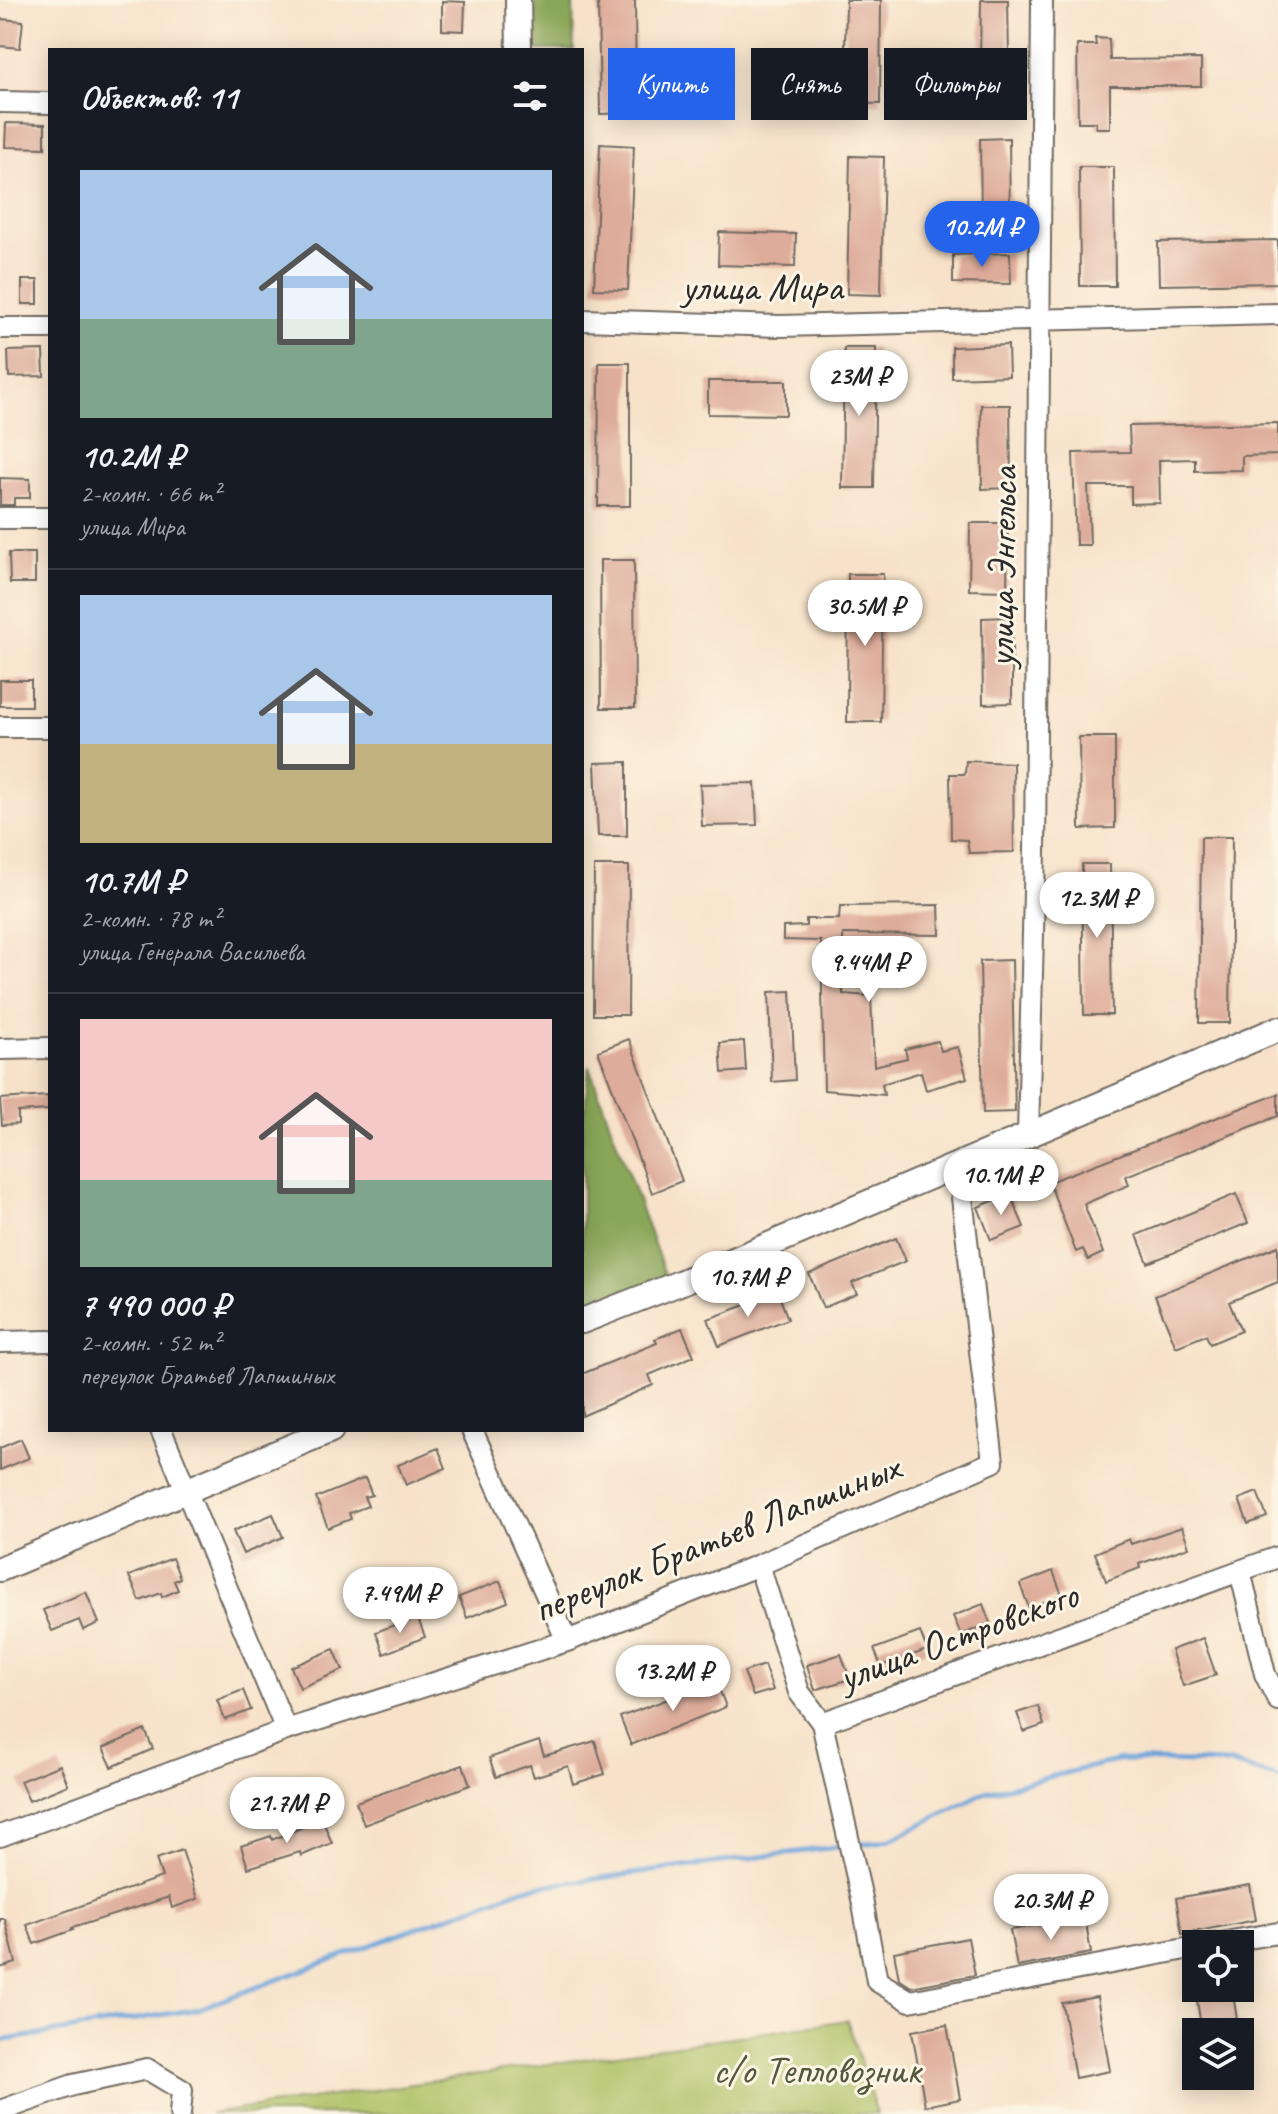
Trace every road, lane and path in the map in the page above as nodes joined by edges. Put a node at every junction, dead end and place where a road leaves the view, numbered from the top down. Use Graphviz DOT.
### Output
graph roads {
  1 [pos="518,0"];
  2 [pos="1042,0"];
  3 [pos="519,48"];
  4 [pos="0,102"];
  5 [pos="48,103"];
  6 [pos="1278,314"];
  7 [pos="1041,319"];
  8 [pos="584,320"];
  9 [pos="0,328"];
  10 [pos="48,328"];
  11 [pos="0,518"];
  12 [pos="48,518"];
  13 [pos="0,727"];
  14 [pos="48,727"];
  15 [pos="1278,1029"];
  16 [pos="48,1048"];
  17 [pos="0,1049"];
  18 [pos="1028,1135"];
  19 [pos="958,1163"];
  20 [pos="584,1320"];
  21 [pos="48,1341"];
  22 [pos="0,1342"];
  23 [pos="162,1432"];
  24 [pos="326,1432"];
  25 [pos="473,1432"];
  26 [pos="188,1491"];
  27 [pos="1278,1557"];
  28 [pos="759,1565"];
  29 [pos="0,1569"];
  30 [pos="1240,1571"];
  31 [pos="567,1641"];
  32 [pos="1278,1700"];
  33 [pos="822,1723"];
  34 [pos="286,1730"];
  35 [pos="0,1836"];
  36 [pos="1278,1933"];
  37 [pos="1254,1937"];
  38 [pos="1182,1950"];
  39 [pos="0,2111"];
  40 [pos="180,2114"];
  1 -- 3 [label="main road"];
  2 -- 7 [label="street, улица Энгельса"];
  4 -- 5 [label="street"];
  6 -- 7 [label="street, улица Мира"];
  7 -- 8 [label="street, улица Мира"];
  7 -- 18 [label="street, улица Энгельса"];
  9 -- 10 [label="street"];
  11 -- 12 [label="street"];
  13 -- 14 [label="street"];
  15 -- 18 [label="main road"];
  16 -- 17 [label="street"];
  18 -- 19 [label="main road"];
  19 -- 20 [label="main road"];
  19 -- 28 [label="street, переулок Братьев Лапшиных"];
  21 -- 22 [label="street"];
  23 -- 26 [label="street"];
  24 -- 26 [label="main road"];
  25 -- 31 [label="street"];
  26 -- 29 [label="main road"];
  26 -- 34 [label="street"];
  27 -- 30 [label="street, улица Островского"];
  28 -- 31 [label="street, переулок Братьев Лапшиных"];
  28 -- 33 [label="street, улица Островского"];
  30 -- 32 [label="street"];
  30 -- 33 [label="street, улица Островского"];
  31 -- 34 [label="street, переулок Братьев Лапшиных"];
  33 -- 38 [label="street"];
  34 -- 35 [label="street, переулок Братьев Лапшиных"];
  36 -- 37 [label="street"];
  39 -- 40 [label="street"];
}
